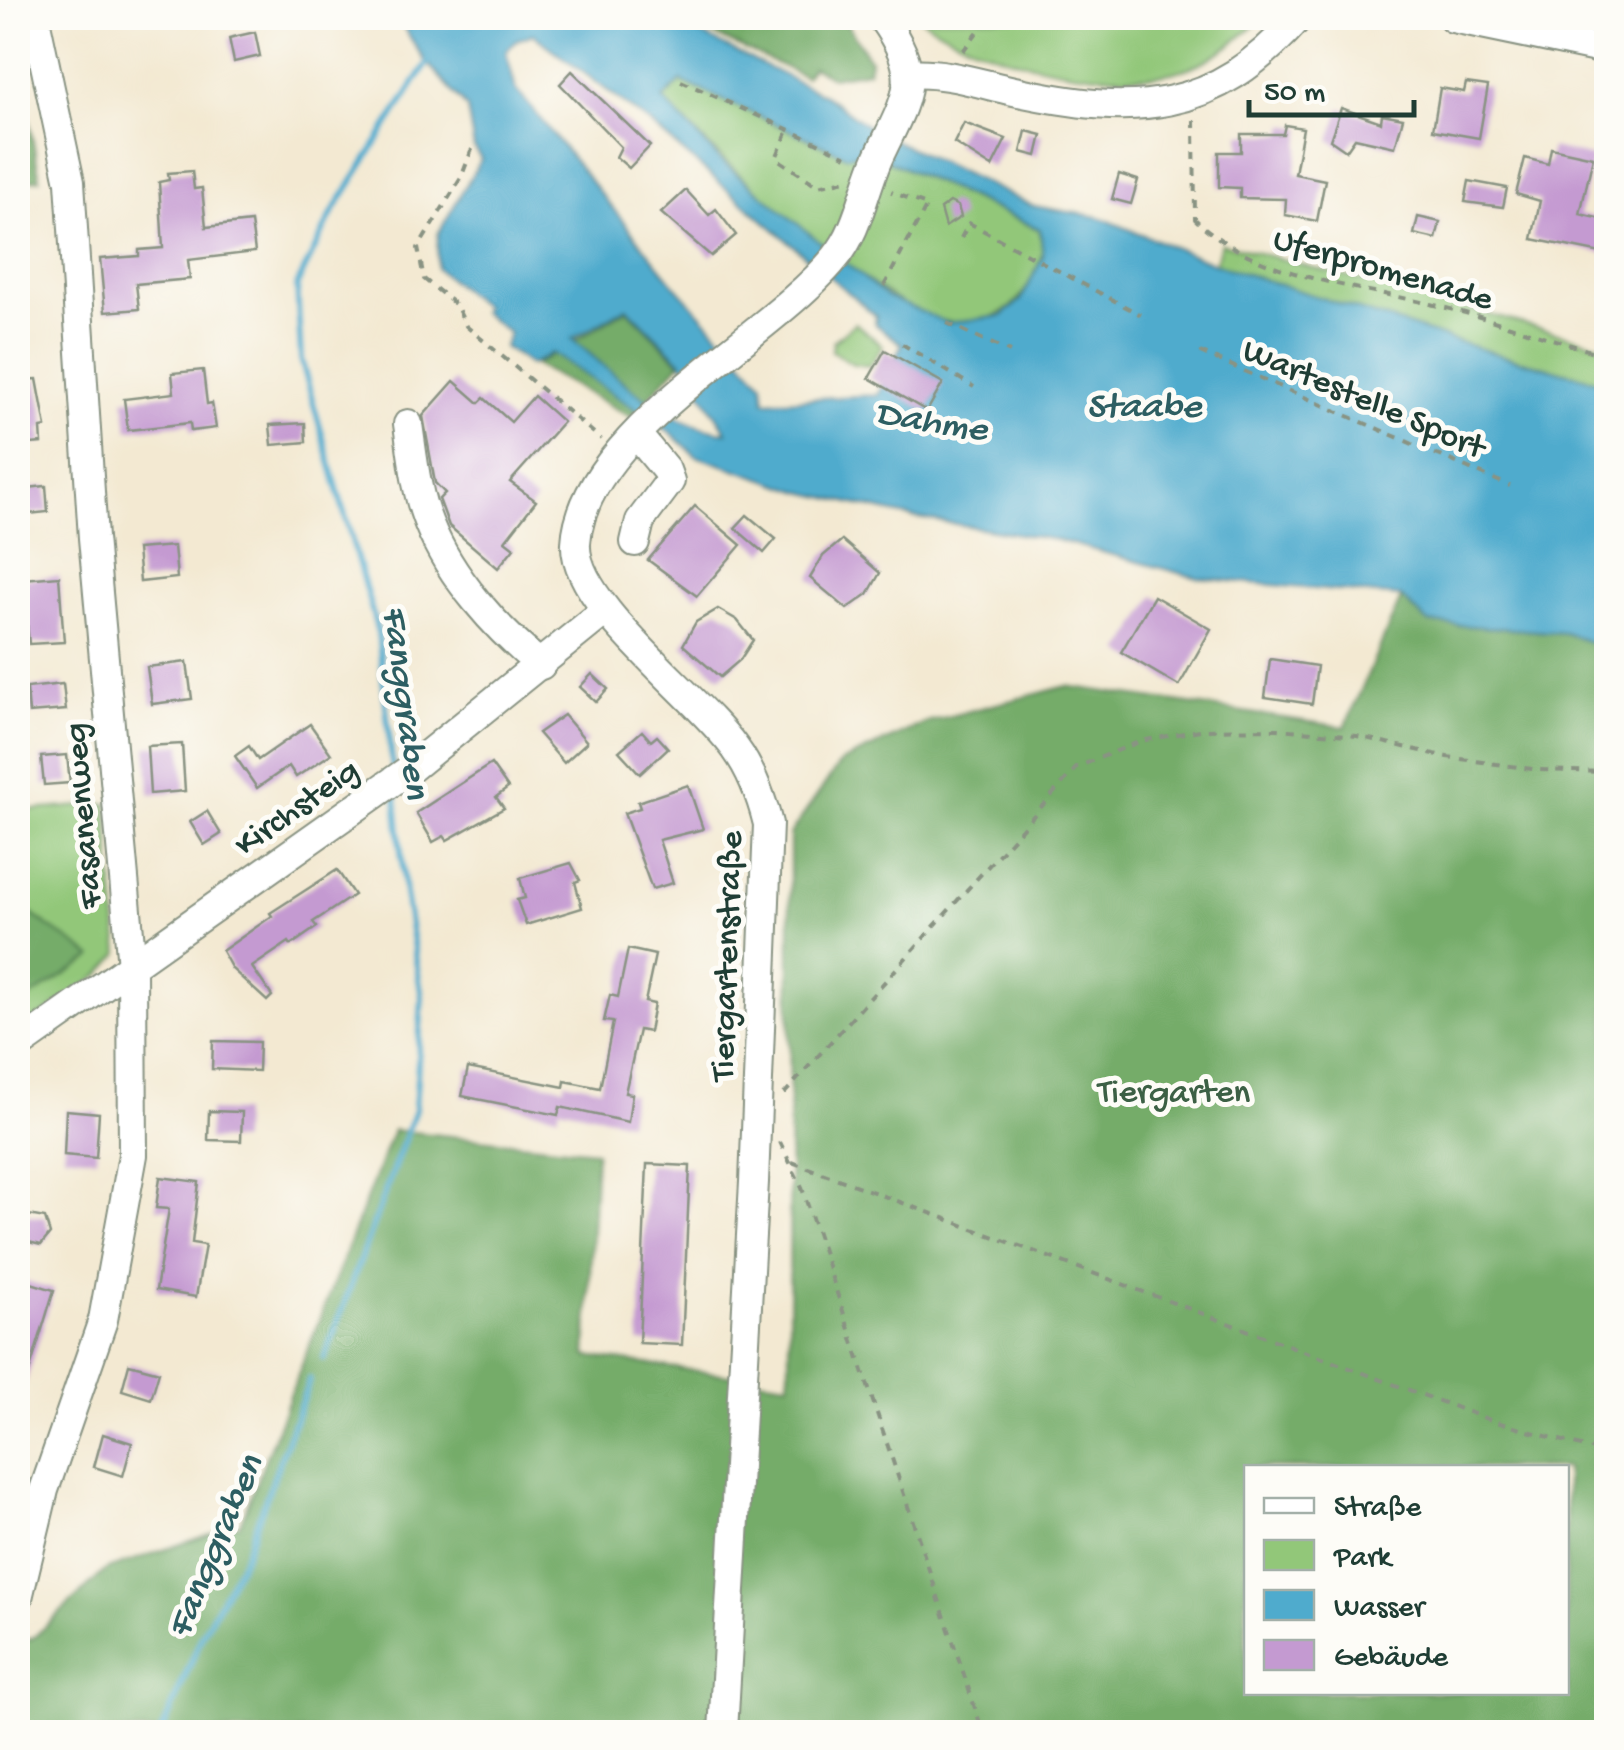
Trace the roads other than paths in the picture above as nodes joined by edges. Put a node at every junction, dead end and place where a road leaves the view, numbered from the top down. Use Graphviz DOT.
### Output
graph roads {
  1 [pos="35,18"];
  2 [pos="882,18"];
  3 [pos="1298,18"];
  4 [pos="1453,18"];
  5 [pos="1606,50"];
  6 [pos="909,74"];
  7 [pos="408,424"];
  8 [pos="642,431"];
  9 [pos="635,542"];
  10 [pos="605,610"];
  11 [pos="540,665"];
  12 [pos="132,966"];
  13 [pos="18,1046"];
  14 [pos="18,1598"];
  15 [pos="723,1732"];
  1 -- 12 [label="street, Fasanenweg"];
  2 -- 6 [label="street"];
  3 -- 6 [label="street"];
  4 -- 5 [label="street"];
  6 -- 8 [label="street, Tiergartenstraße"];
  7 -- 11 [label="street"];
  8 -- 9 [label="street"];
  8 -- 10 [label="street, Tiergartenstraße"];
  10 -- 11 [label="street, Kirchsteig"];
  10 -- 15 [label="street, Tiergartenstraße"];
  11 -- 12 [label="street, Kirchsteig"];
  12 -- 13 [label="street, Kirchsteig"];
  12 -- 14 [label="street, Fasanenweg"];
}
